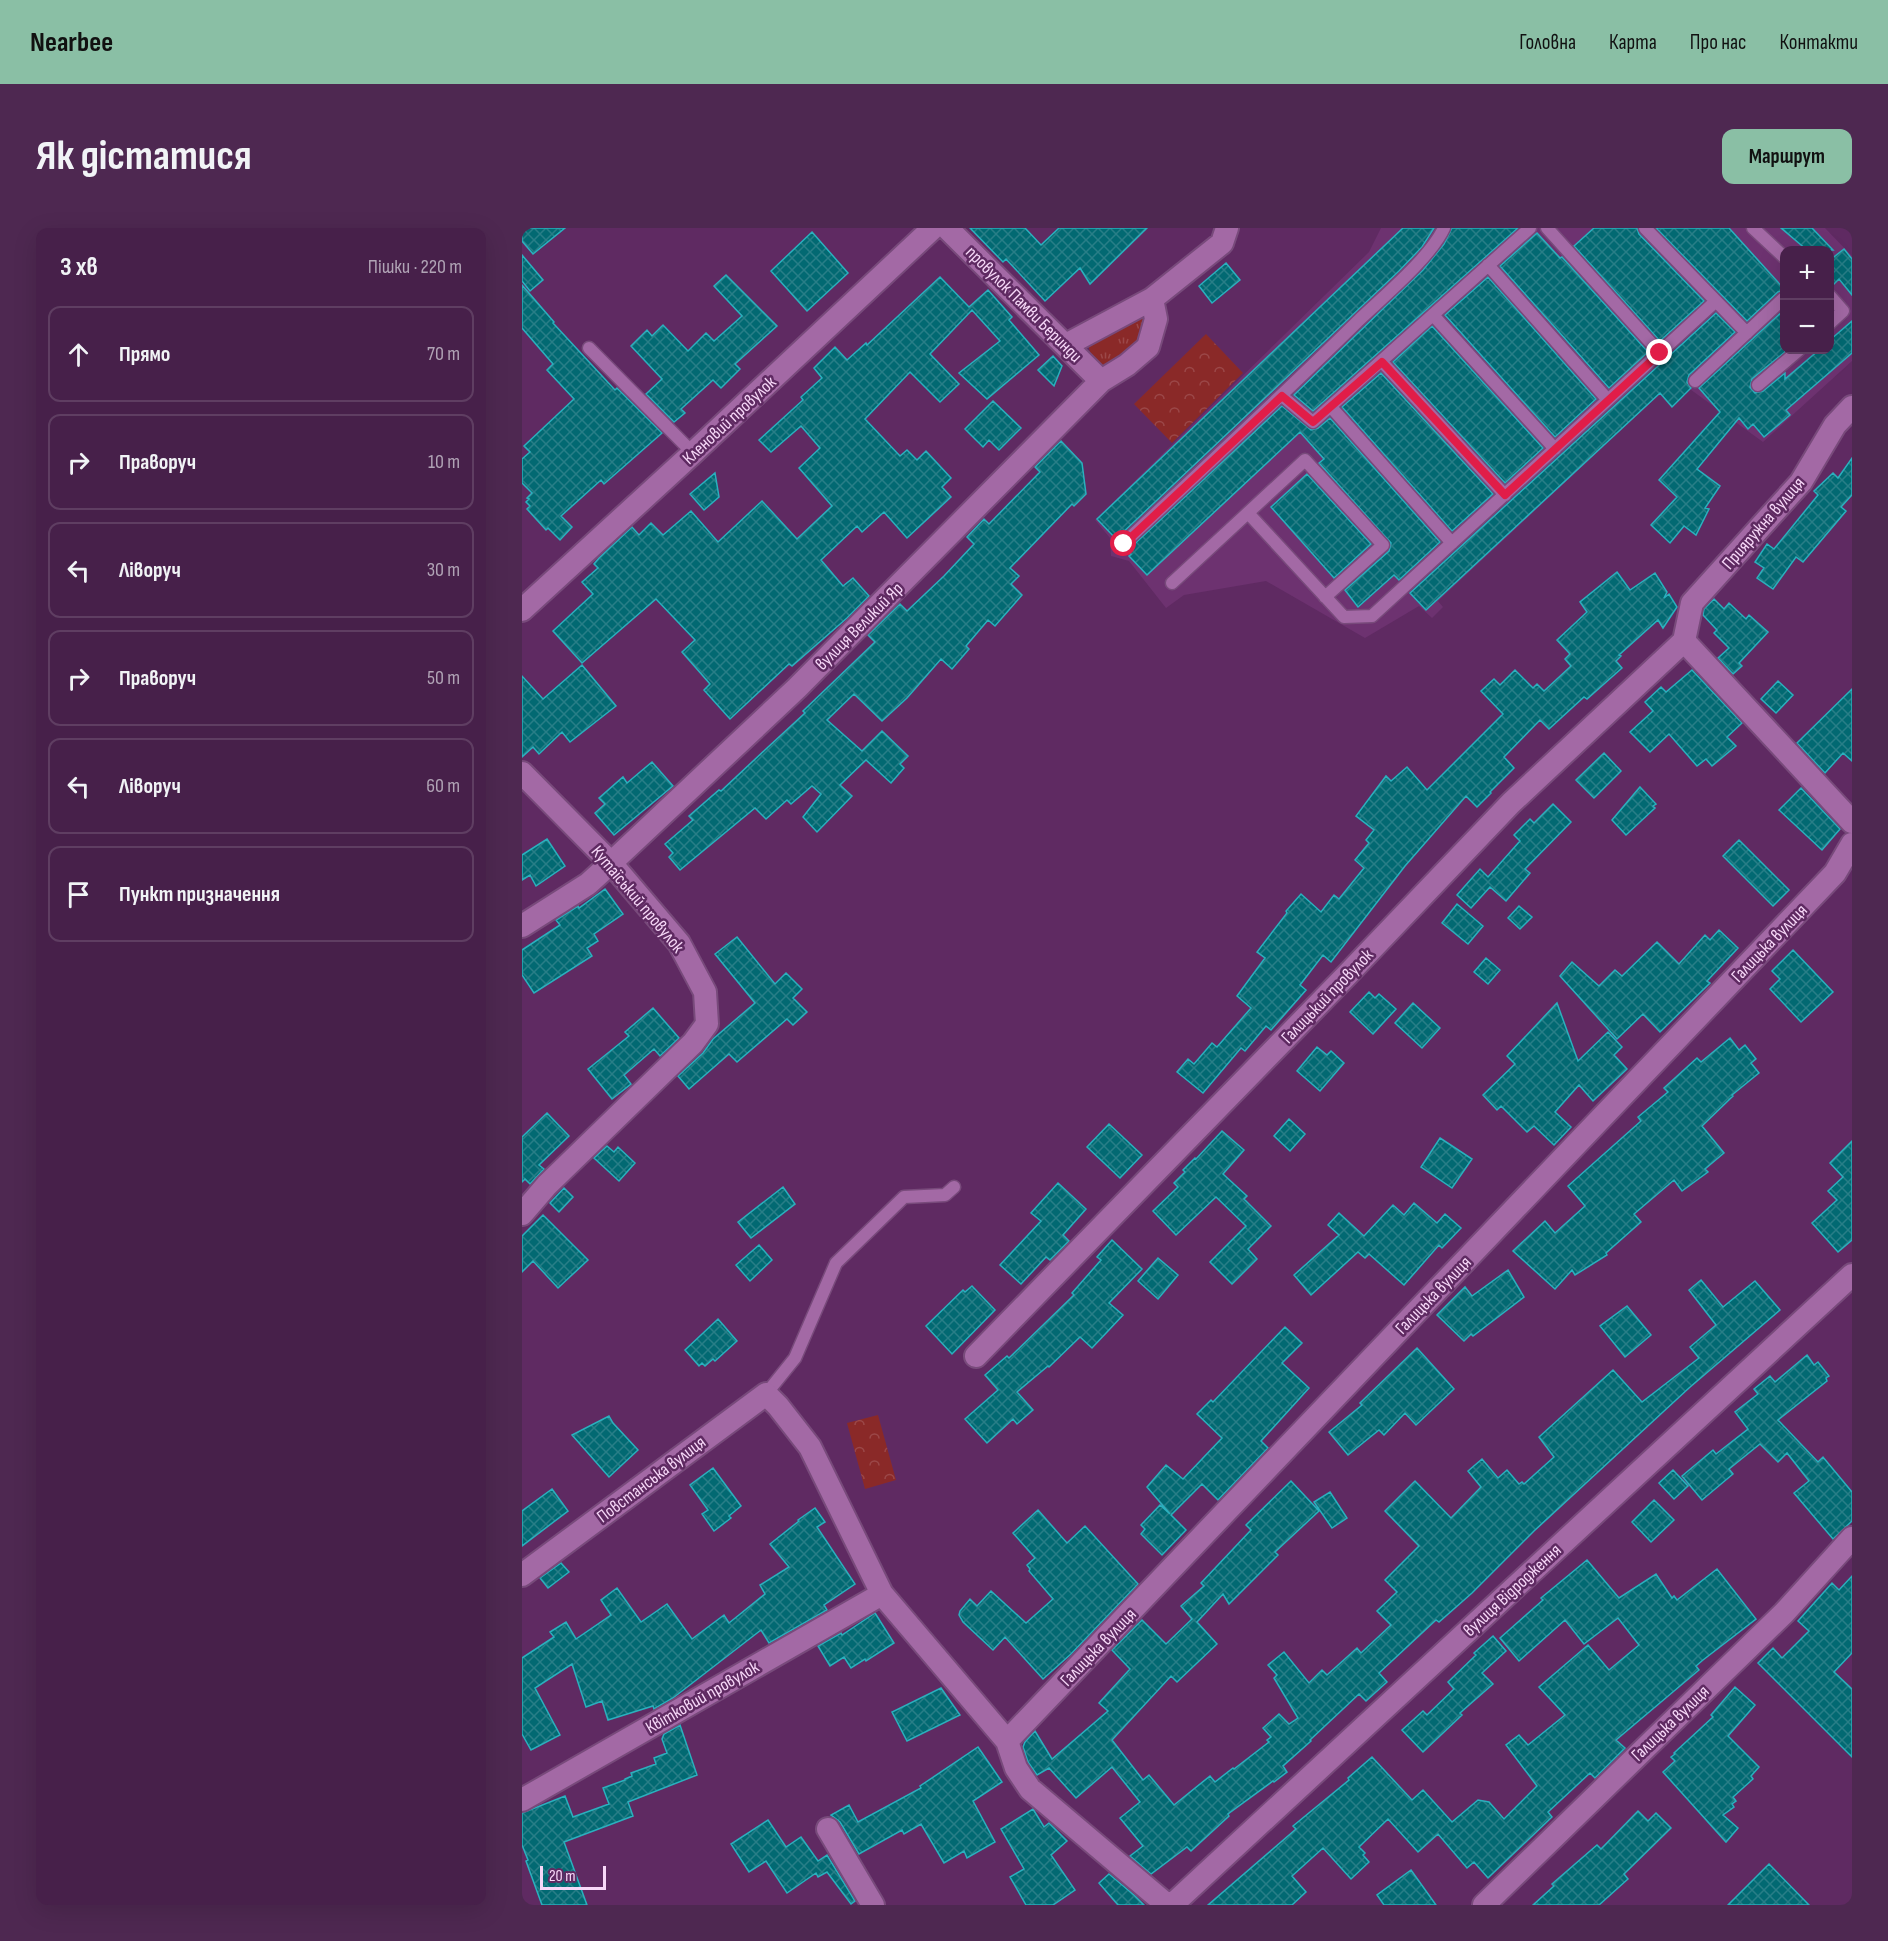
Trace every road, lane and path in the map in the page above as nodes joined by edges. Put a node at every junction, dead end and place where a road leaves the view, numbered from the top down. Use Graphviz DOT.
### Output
graph roads {
  1 [pos="933,228"];
  2 [pos="947,228"];
  3 [pos="1227,228"];
  4 [pos="1444,228"];
  5 [pos="1530,228"];
  6 [pos="1547,228"];
  7 [pos="1645,228"];
  8 [pos="1753,228"];
  9 [pos="1780,252"];
  10 [pos="1488,265"];
  11 [pos="1152,299"];
  12 [pos="1783,300"];
  13 [pos="1716,301"];
  14 [pos="1834,301"];
  15 [pos="1433,315"];
  16 [pos="1834,319"];
  17 [pos="1747,333"];
  18 [pos="1066,345"];
  19 [pos="590,348"];
  20 [pos="1660,353"];
  21 [pos="1794,354"];
  22 [pos="1382,362"];
  23 [pos="1101,381"];
  24 [pos="1695,381"];
  25 [pos="1758,385"];
  26 [pos="1282,396"];
  27 [pos="1608,400"];
  28 [pos="1331,407"];
  29 [pos="1852,407"];
  30 [pos="1555,449"];
  31 [pos="693,453"];
  32 [pos="1505,495"];
  33 [pos="1248,513"];
  34 [pos="1452,543"];
  35 [pos="1124,544"];
  36 [pos="1172,583"];
  37 [pos="1325,597"];
  38 [pos="522,610"];
  39 [pos="1684,641"];
  40 [pos="522,773"];
  41 [pos="1852,822"];
  42 [pos="1852,844"];
  43 [pos="612,863"];
  44 [pos="522,926"];
  45 [pos="954,1187"];
  46 [pos="522,1214"];
  47 [pos="1852,1275"];
  48 [pos="976,1356"];
  49 [pos="772,1400"];
  50 [pos="1852,1538"];
  51 [pos="522,1575"];
  52 [pos="882,1594"];
  53 [pos="1007,1742"];
  54 [pos="522,1800"];
  55 [pos="828,1829"];
  56 [pos="873,1905"];
  57 [pos="1169,1905"];
  58 [pos="1484,1905"];
  1 -- 31 [label="street, Кленовий провулок"];
  2 -- 18 [label="street, провулок Памви Беринди"];
  3 -- 11 [label="street"];
  4 -- 26 [label="lane"];
  5 -- 10 [label="lane"];
  6 -- 20 [label="lane"];
  7 -- 13 [label="lane"];
  8 -- 9 [label="lane"];
  10 -- 15 [label="lane"];
  10 -- 27 [label="lane"];
  11 -- 18 [label="street"];
  11 -- 23 [label="street, вулиця Великий Яр"];
  12 -- 17 [label="lane"];
  13 -- 17 [label="lane"];
  13 -- 20 [label="lane"];
  14 -- 16 [label="lane"];
  15 -- 22 [label="lane"];
  15 -- 30 [label="lane"];
  17 -- 24 [label="lane"];
  18 -- 23 [label="street, провулок Памви Беринди"];
  19 -- 31 [label="lane"];
  20 -- 27 [label="lane"];
  21 -- 25 [label="lane"];
  22 -- 28 [label="lane"];
  22 -- 32 [label="lane"];
  23 -- 43 [label="street, вулиця Великий Яр"];
  26 -- 28 [label="lane"];
  26 -- 35 [label="lane"];
  27 -- 30 [label="lane"];
  28 -- 34 [label="lane"];
  29 -- 39 [label="street, Прияружна вулиця"];
  30 -- 32 [label="lane"];
  31 -- 38 [label="street, Кленовий провулок"];
  32 -- 34 [label="lane"];
  33 -- 36 [label="lane"];
  33 -- 37 [label="lane"];
  33 -- 37 [label="lane"];
  34 -- 37 [label="lane"];
  39 -- 41 [label="street"];
  39 -- 48 [label="street, Галицький провулок"];
  40 -- 43 [label="street, Кутаїський провулок"];
  42 -- 53 [label="street, Галицька вулиця"];
  43 -- 44 [label="street, вулиця Великий Яр"];
  43 -- 46 [label="street, Кутаїський провулок"];
  45 -- 49 [label="lane"];
  47 -- 57 [label="street, вулиця Відродження"];
  49 -- 51 [label="street, Повстанська вулиця"];
  49 -- 52 [label="street"];
  50 -- 58 [label="street, Галицька вулиця"];
  52 -- 53 [label="street"];
  52 -- 54 [label="street, Квітковий провулок"];
  53 -- 57 [label="street"];
  55 -- 56 [label="street"];
}
